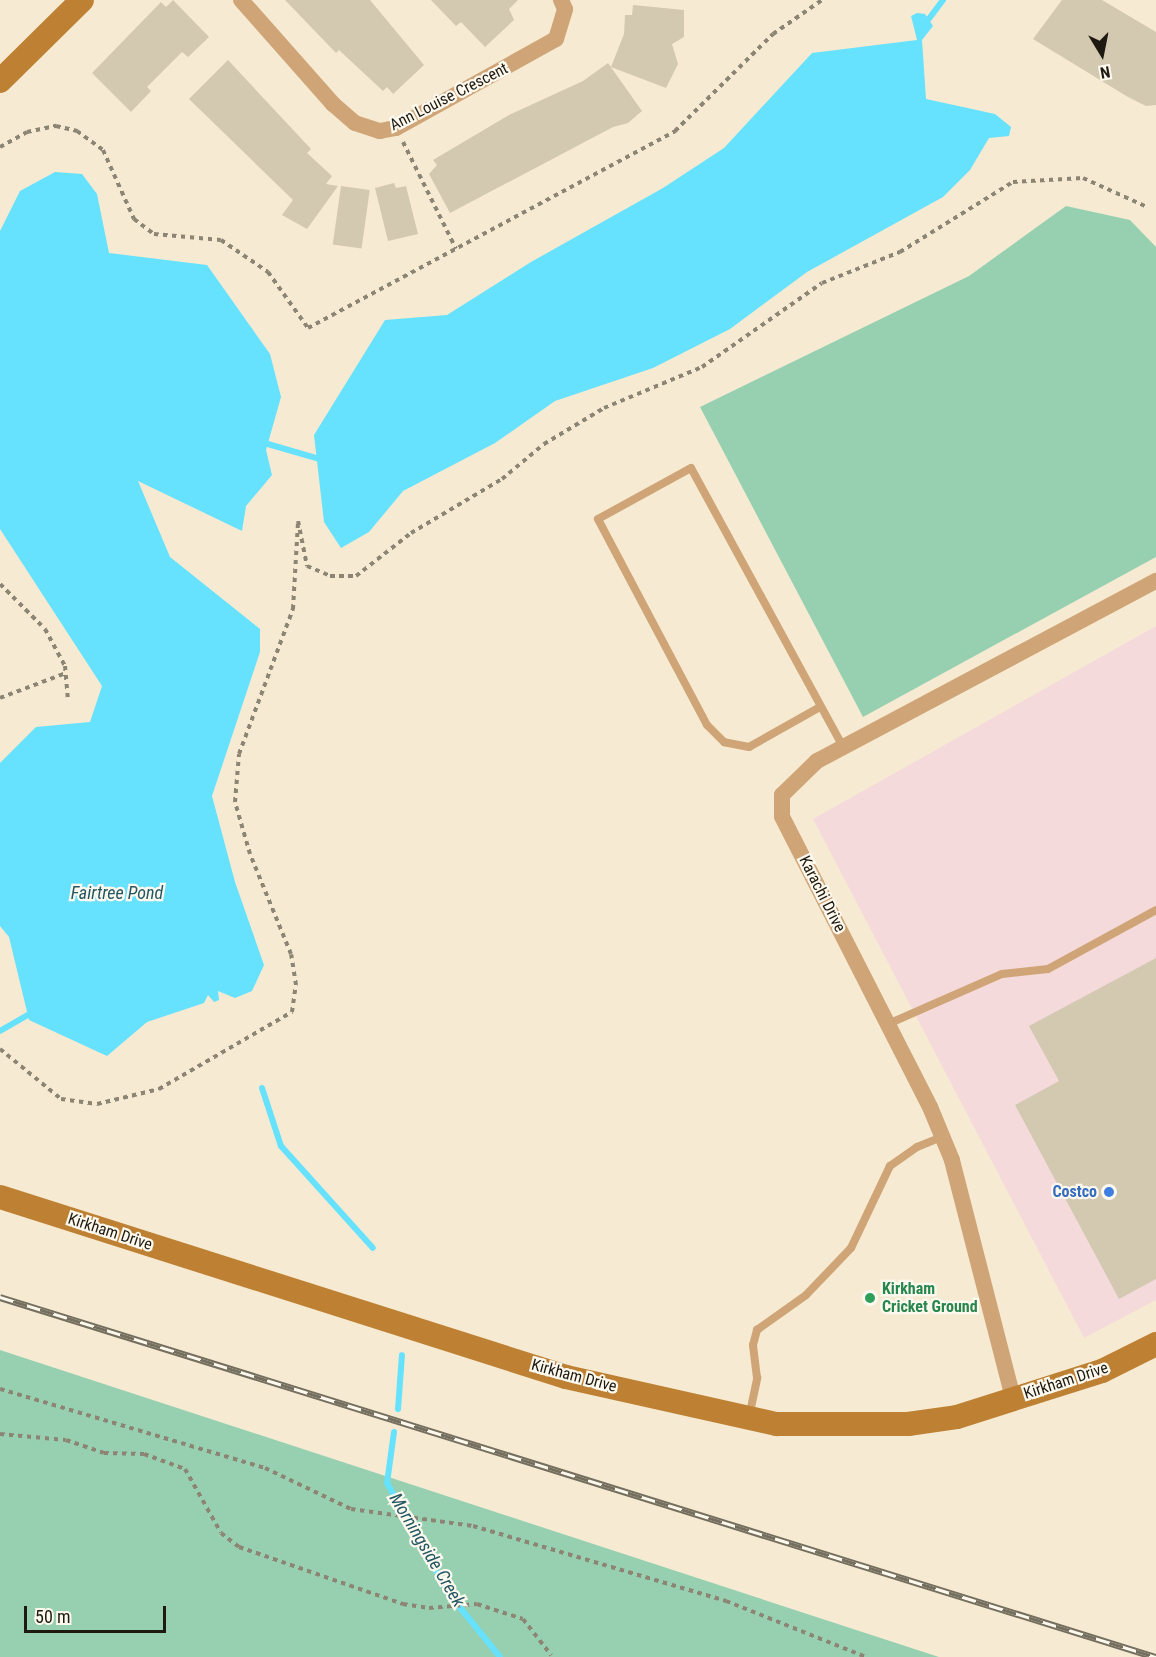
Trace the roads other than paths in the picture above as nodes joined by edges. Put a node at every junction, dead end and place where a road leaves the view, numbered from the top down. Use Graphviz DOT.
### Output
graph roads {
  1 [pos="82,0"];
  2 [pos="241,0"];
  3 [pos="561,0"];
  4 [pos="0,81"];
  5 [pos="1156,581"];
  6 [pos="820,707"];
  7 [pos="843,747"];
  8 [pos="1156,910"];
  9 [pos="888,1024"];
  10 [pos="942,1137"];
  11 [pos="0,1197"];
  12 [pos="1156,1344"];
  13 [pos="1013,1398"];
  14 [pos="749,1418"];
  1 -- 4 [label="street"];
  2 -- 3 [label="street, Ann Louise Crescent"];
  5 -- 7 [label="street, Karachi Drive"];
  6 -- 6 [label="lane"];
  6 -- 7 [label="lane"];
  7 -- 9 [label="street, Karachi Drive"];
  8 -- 9 [label="lane"];
  9 -- 10 [label="street, Karachi Drive"];
  10 -- 13 [label="street, Karachi Drive"];
  10 -- 14 [label="lane"];
  11 -- 14 [label="street, Kirkham Drive"];
  12 -- 13 [label="street, Kirkham Drive"];
  13 -- 14 [label="street, Kirkham Drive"];
}
